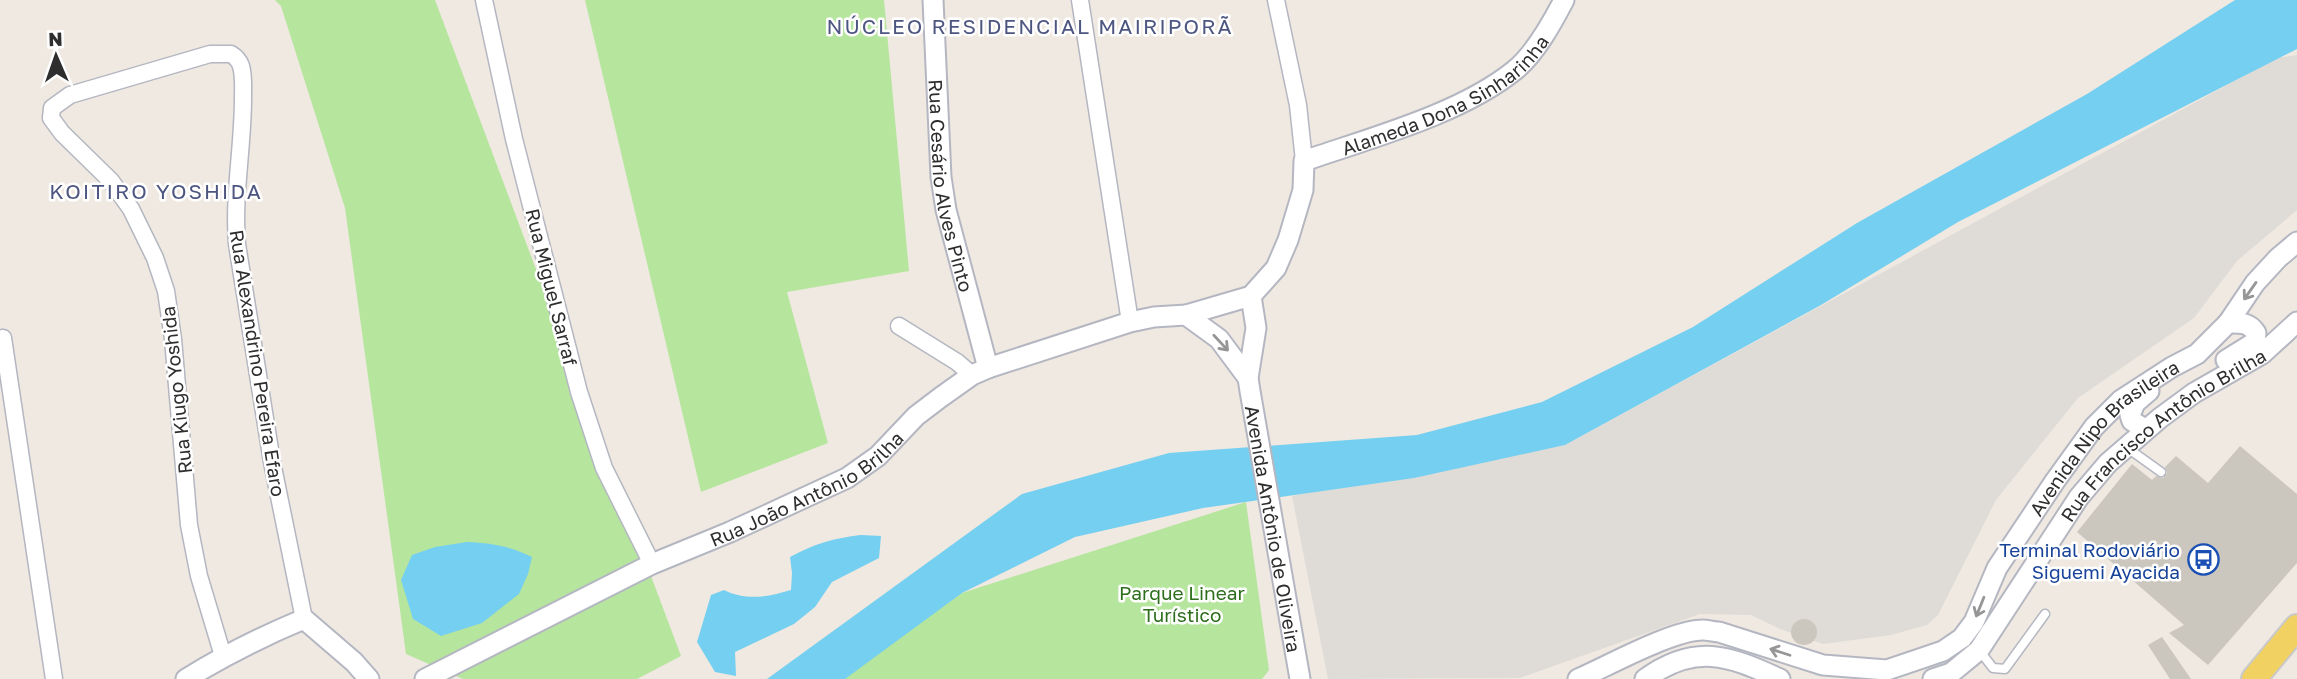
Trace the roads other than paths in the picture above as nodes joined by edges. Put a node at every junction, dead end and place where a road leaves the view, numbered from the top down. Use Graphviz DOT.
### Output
graph roads {
  1 [pos="484,0"];
  2 [pos="933,0"];
  3 [pos="1080,0"];
  4 [pos="1276,0"];
  5 [pos="1564,0"];
  6 [pos="240,62"];
  7 [pos="1304,161"];
  8 [pos="2297,243"];
  9 [pos="1251,296"];
  10 [pos="1186,315"];
  11 [pos="1130,322"];
  12 [pos="2297,322"];
  13 [pos="2228,323"];
  14 [pos="899,326"];
  15 [pos="3,338"];
  16 [pos="2197,354"];
  17 [pos="980,371"];
  18 [pos="1249,385"];
  19 [pos="2194,393"];
  20 [pos="8,411"];
  21 [pos="2145,429"];
  22 [pos="2126,446"];
  23 [pos="2161,472"];
  24 [pos="652,564"];
  25 [pos="2045,614"];
  26 [pos="304,619"];
  27 [pos="2297,627"];
  28 [pos="1979,650"];
  29 [pos="223,656"];
  30 [pos="54,679"];
  31 [pos="187,679"];
  32 [pos="369,679"];
  33 [pos="425,679"];
  34 [pos="1300,679"];
  35 [pos="1578,679"];
  36 [pos="1645,679"];
  37 [pos="1780,679"];
  38 [pos="1933,679"];
  39 [pos="2254,679"];
  1 -- 24 [label="street, Rua Miguel Sarraf"];
  2 -- 17 [label="street, Rua Cesário Alves Pinto"];
  3 -- 11 [label="street"];
  4 -- 7 [label="street"];
  5 -- 7 [label="street, Alameda Dona Sinharinha"];
  6 -- 26 [label="street, Rua Alexandrino Pereira Efaro"];
  6 -- 29 [label="street, Rua Kiugo Yoshida"];
  7 -- 9 [label="street"];
  8 -- 13 [label="street, Avenida Nipo Brasileira, one-way"];
  9 -- 10 [label="street, Rua João Antônio Brilha"];
  9 -- 18 [label="street, Avenida Antônio de Oliveira"];
  10 -- 11 [label="street, Rua João Antônio Brilha"];
  10 -- 18 [label="street, Avenida Antônio de Oliveira, one-way"];
  11 -- 17 [label="street, Rua João Antônio Brilha"];
  12 -- 19 [label="street, Rua Francisco Antônio Brilha"];
  13 -- 16 [label="street, Avenida Nipo Brasileira"];
  13 -- 19 [label="street"];
  14 -- 17 [label="street"];
  15 -- 20 [label="street"];
  16 -- 21 [label="street"];
  16 -- 35 [label="street, Avenida Nipo Brasileira, one-way"];
  17 -- 24 [label="street, Rua João Antônio Brilha"];
  18 -- 34 [label="street, Avenida Antônio de Oliveira"];
  19 -- 21 [label="street, Rua Francisco Antônio Brilha"];
  20 -- 30 [label="street"];
  21 -- 22 [label="street, Rua Francisco Antônio Brilha"];
  22 -- 23 [label="lane"];
  22 -- 28 [label="street, Rua Francisco Antônio Brilha"];
  24 -- 33 [label="street, Rua João Antônio Brilha"];
  25 -- 28 [label="lane"];
  26 -- 29 [label="street"];
  26 -- 32 [label="street"];
  27 -- 39 [label="main road"];
  28 -- 38 [label="street, Rua Francisco Antônio Brilha"];
  29 -- 31 [label="street"];
  36 -- 37 [label="street"];
}
